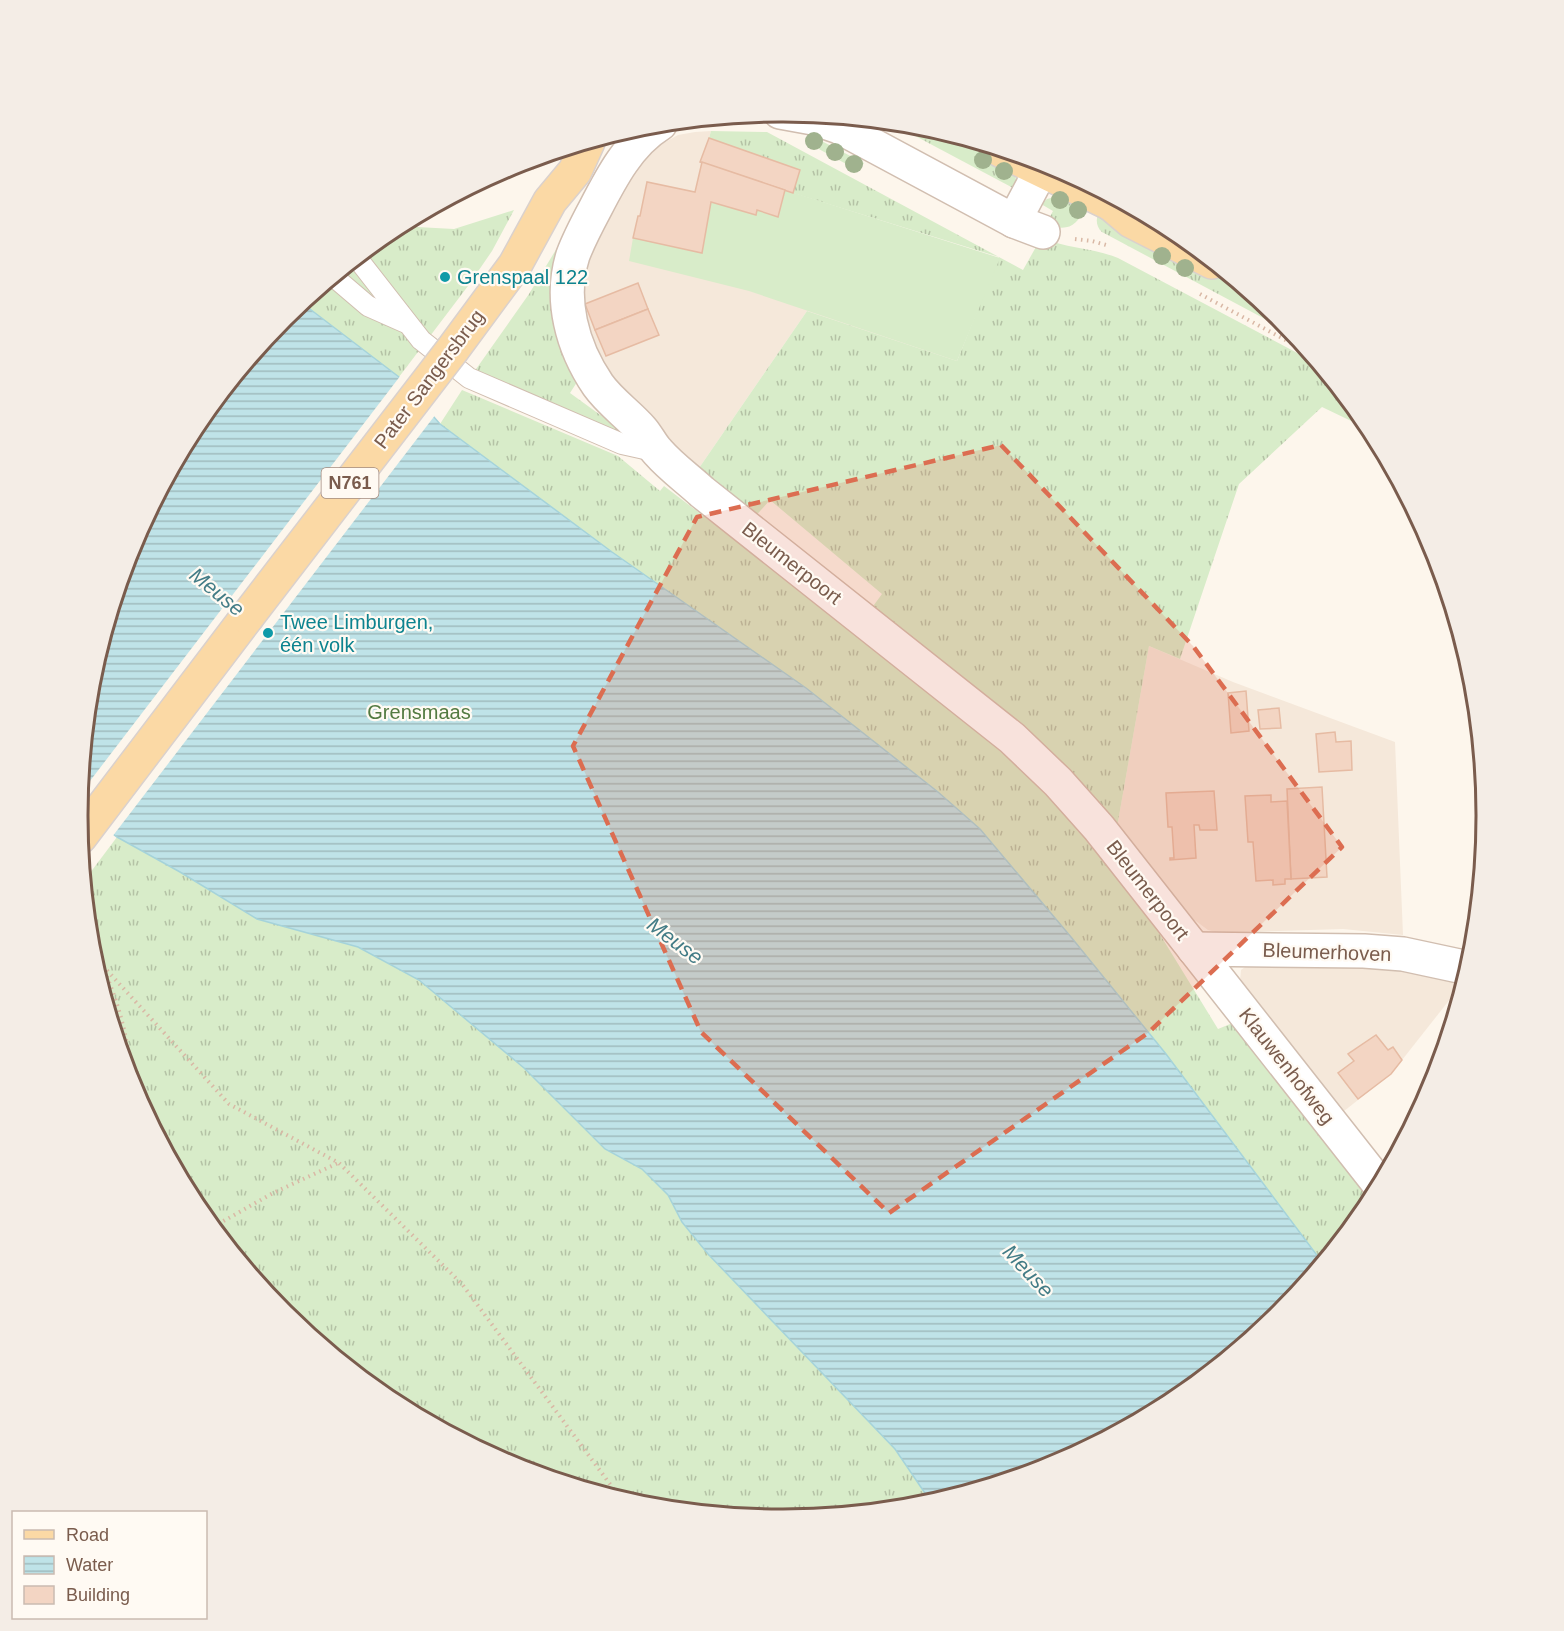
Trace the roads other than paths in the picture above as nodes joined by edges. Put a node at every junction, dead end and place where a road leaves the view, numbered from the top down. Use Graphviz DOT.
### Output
graph roads {
  1 [pos="828,123"];
  2 [pos="646,135"];
  3 [pos="584,152"];
  4 [pos="558,159"];
  5 [pos="1040,173"];
  6 [pos="550,201"];
  7 [pos="1125,213"];
  8 [pos="1168,240"];
  9 [pos="362,264"];
  10 [pos="340,282"];
  11 [pos="408,324"];
  12 [pos="658,452"];
  13 [pos="88,826"];
  14 [pos="1194,949"];
  15 [pos="1459,966"];
  16 [pos="1374,1177"];
  1 -- 5 [label="street"];
  2 -- 12 [label="street, Bleumerpoort"];
  3 -- 6 [label="main road, Pater Sangersbrug / N761"];
  4 -- 6 [label="main road, Pater Sangersbrug / N761"];
  6 -- 13 [label="main road, Pater Sangersbrug / N761, bridge"];
  7 -- 8 [label="main road"];
  9 -- 11 [label="lane"];
  10 -- 11 [label="lane"];
  11 -- 12 [label="lane"];
  12 -- 14 [label="street, Bleumerpoort"];
  14 -- 15 [label="street, Bleumerhoven"];
  14 -- 16 [label="street, Klauwenhofweg"];
}
